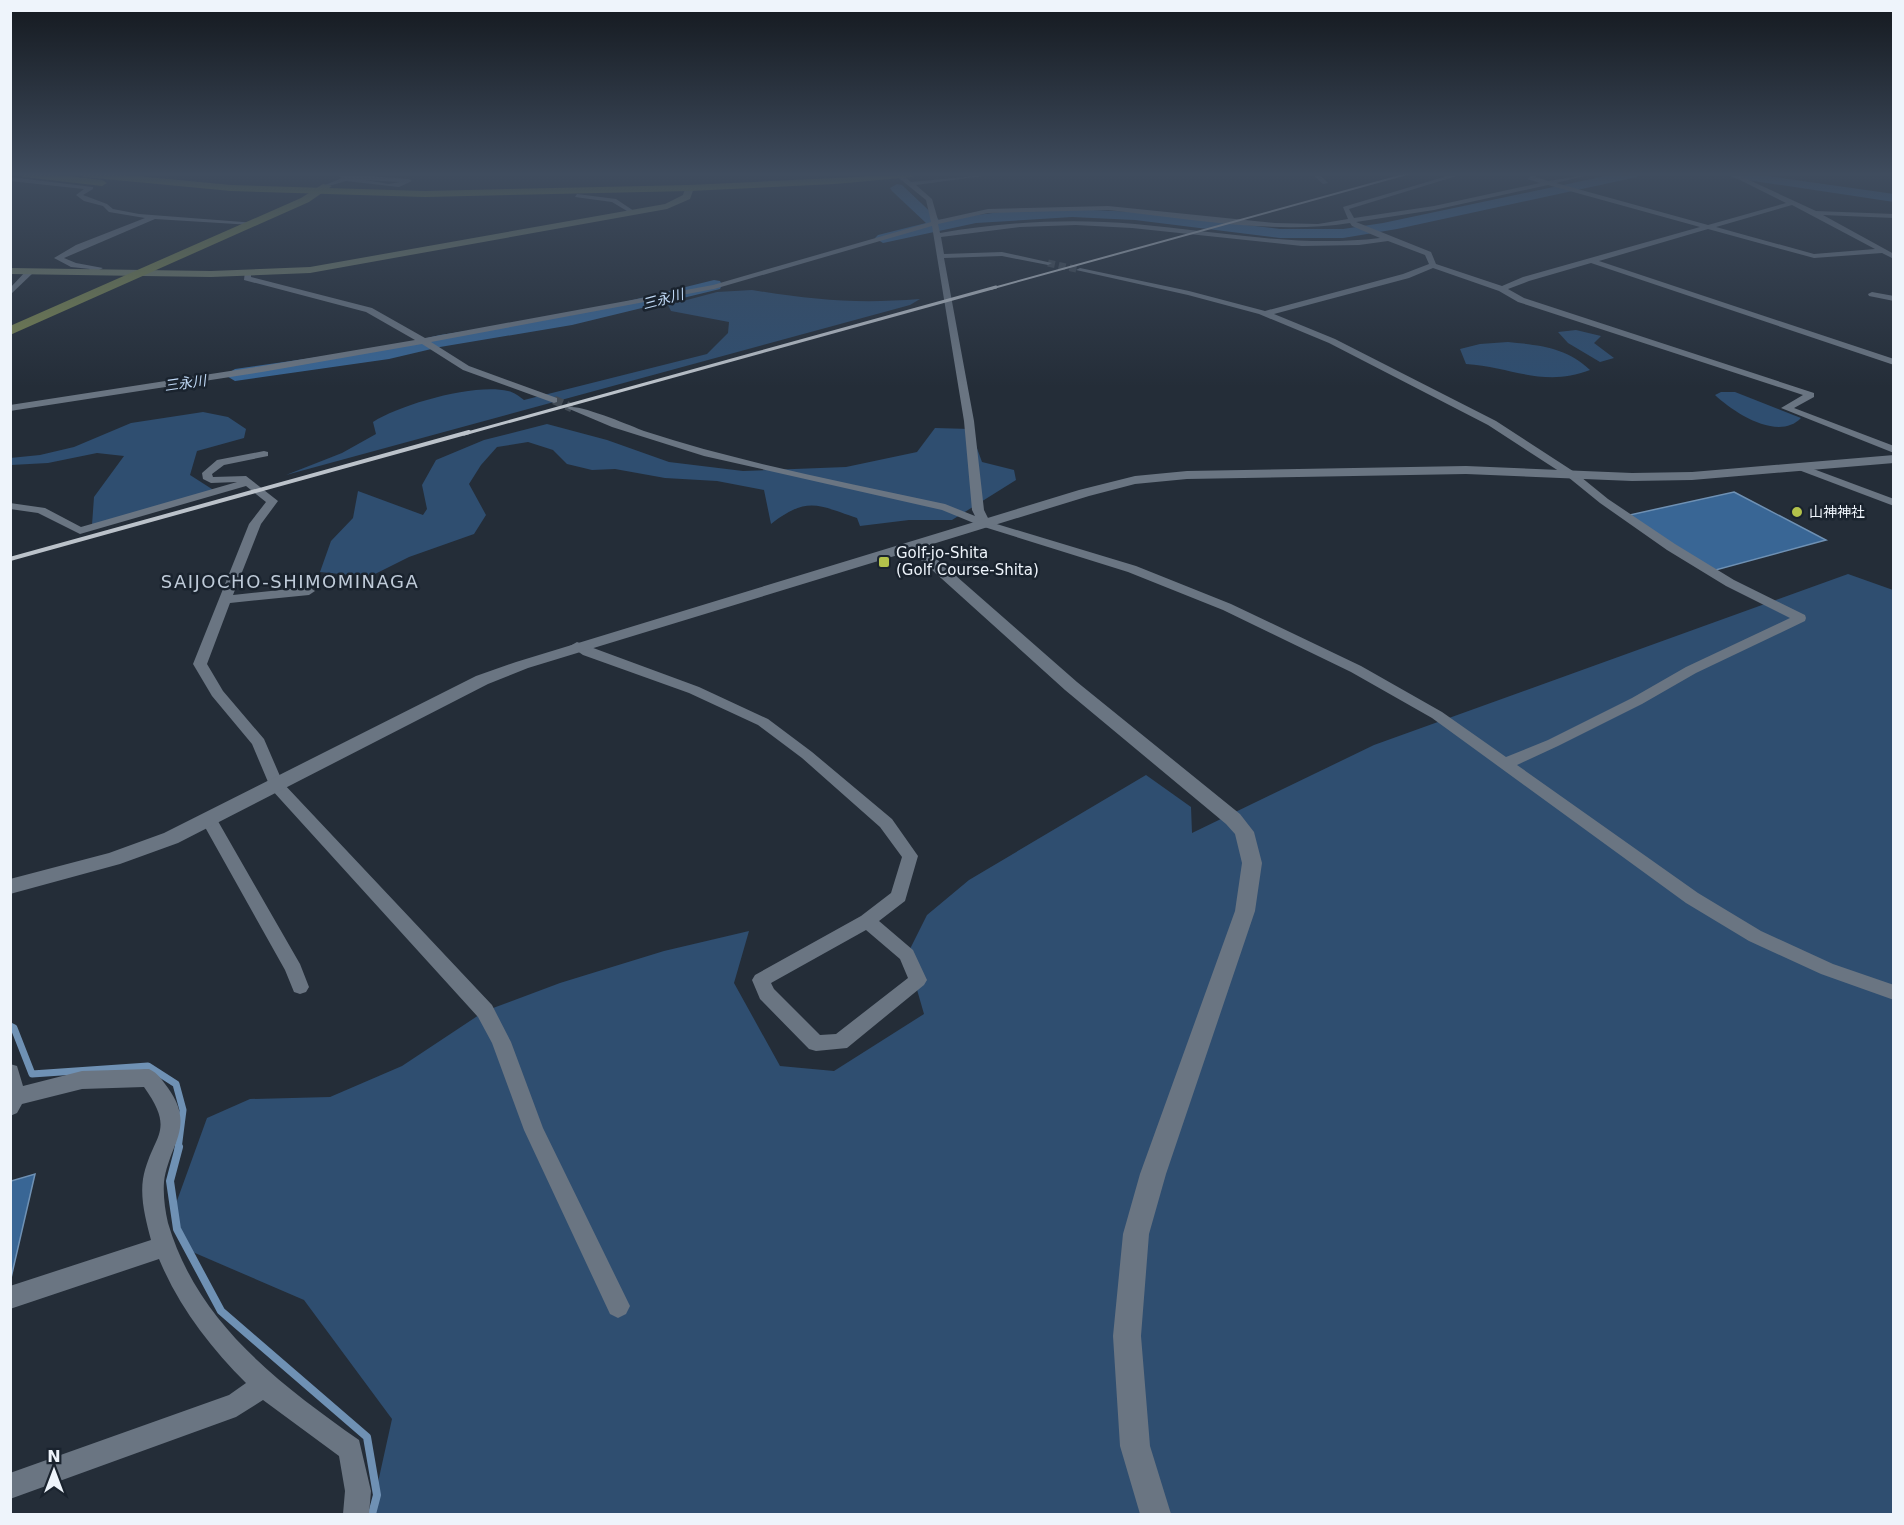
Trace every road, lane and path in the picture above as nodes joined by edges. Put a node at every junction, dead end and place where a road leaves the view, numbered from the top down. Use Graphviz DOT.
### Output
graph roads {
  1 [pos="84,245"];
  2 [pos="196,245"];
  3 [pos="454,245"];
  4 [pos="858,245"];
  5 [pos="938,245"];
  6 [pos="1405,245"];
  7 [pos="1647,245"];
  8 [pos="1775,245"];
  9 [pos="1872,245"];
  10 [pos="1883,251"];
  11 [pos="940,256"];
  12 [pos="1893,257"];
  13 [pos="1593,261"];
  14 [pos="1048,263"];
  15 [pos="1433,265"];
  16 [pos="1080,270"];
  17 [pos="10,271"];
  18 [pos="30,272"];
  19 [pos="89,273"];
  20 [pos="248,273"];
  21 [pos="129,274"];
  22 [pos="1502,289"];
  23 [pos="10,293"];
  24 [pos="1872,294"];
  25 [pos="1893,299"];
  26 [pos="1263,314"];
  27 [pos="10,324"];
  28 [pos="10,331"];
  29 [pos="423,341"];
  30 [pos="1893,362"];
  31 [pos="554,400"];
  32 [pos="10,408"];
  33 [pos="572,408"];
  34 [pos="1893,450"];
  35 [pos="264,454"];
  36 [pos="1893,459"];
  37 [pos="1800,467"];
  38 [pos="1572,475"];
  39 [pos="248,482"];
  40 [pos="1893,503"];
  41 [pos="10,506"];
  42 [pos="985,524"];
  43 [pos="915,546"];
  44 [pos="309,591"];
  45 [pos="224,600"];
  46 [pos="578,646"];
  47 [pos="1505,764"];
  48 [pos="276,785"];
  49 [pos="209,820"];
  50 [pos="10,887"];
  51 [pos="867,921"];
  52 [pos="300,987"];
  53 [pos="1893,993"];
  54 [pos="10,1072"];
  55 [pos="13,1102"];
  56 [pos="163,1247"];
  57 [pos="10,1298"];
  58 [pos="618,1306"];
  59 [pos="264,1385"];
  60 [pos="10,1486"];
  61 [pos="356,1515"];
  62 [pos="1156,1515"];
  1 -- 19 [label="street"];
  2 -- 21 [label="main road"];
  3 -- 20 [label="main road"];
  4 -- 29 [label="street"];
  5 -- 11 [label="street"];
  6 -- 15 [label="street"];
  7 -- 13 [label="street"];
  8 -- 10 [label="street"];
  9 -- 10 [label="street"];
  10 -- 12 [label="street"];
  11 -- 14 [label="street"];
  11 -- 42 [label="street"];
  13 -- 22 [label="street"];
  13 -- 30 [label="street"];
  15 -- 22 [label="street"];
  15 -- 26 [label="street"];
  16 -- 26 [label="street"];
  17 -- 18 [label="main road"];
  18 -- 19 [label="main road"];
  18 -- 23 [label="street"];
  19 -- 21 [label="main road"];
  20 -- 21 [label="main road"];
  20 -- 29 [label="street"];
  21 -- 27 [label="main road"];
  21 -- 28 [label="main road"];
  22 -- 34 [label="street"];
  24 -- 25 [label="street"];
  26 -- 38 [label="street"];
  29 -- 31 [label="street"];
  29 -- 32 [label="street"];
  33 -- 42 [label="street"];
  35 -- 39 [label="street"];
  36 -- 37 [label="street"];
  37 -- 38 [label="street"];
  37 -- 40 [label="street"];
  38 -- 42 [label="street"];
  38 -- 47 [label="street"];
  39 -- 41 [label="street"];
  39 -- 45 [label="street"];
  42 -- 43 [label="street"];
  42 -- 47 [label="street"];
  43 -- 46 [label="street"];
  43 -- 62 [label="street"];
  44 -- 45 [label="street"];
  45 -- 48 [label="street"];
  46 -- 48 [label="street"];
  46 -- 51 [label="street"];
  47 -- 53 [label="street"];
  48 -- 49 [label="street"];
  48 -- 58 [label="street"];
  49 -- 50 [label="street"];
  49 -- 52 [label="street"];
  51 -- 51 [label="street"];
  54 -- 55 [label="street"];
  55 -- 56 [label="street"];
  56 -- 57 [label="street"];
  56 -- 59 [label="street"];
  59 -- 60 [label="street"];
  59 -- 61 [label="street"];
}
